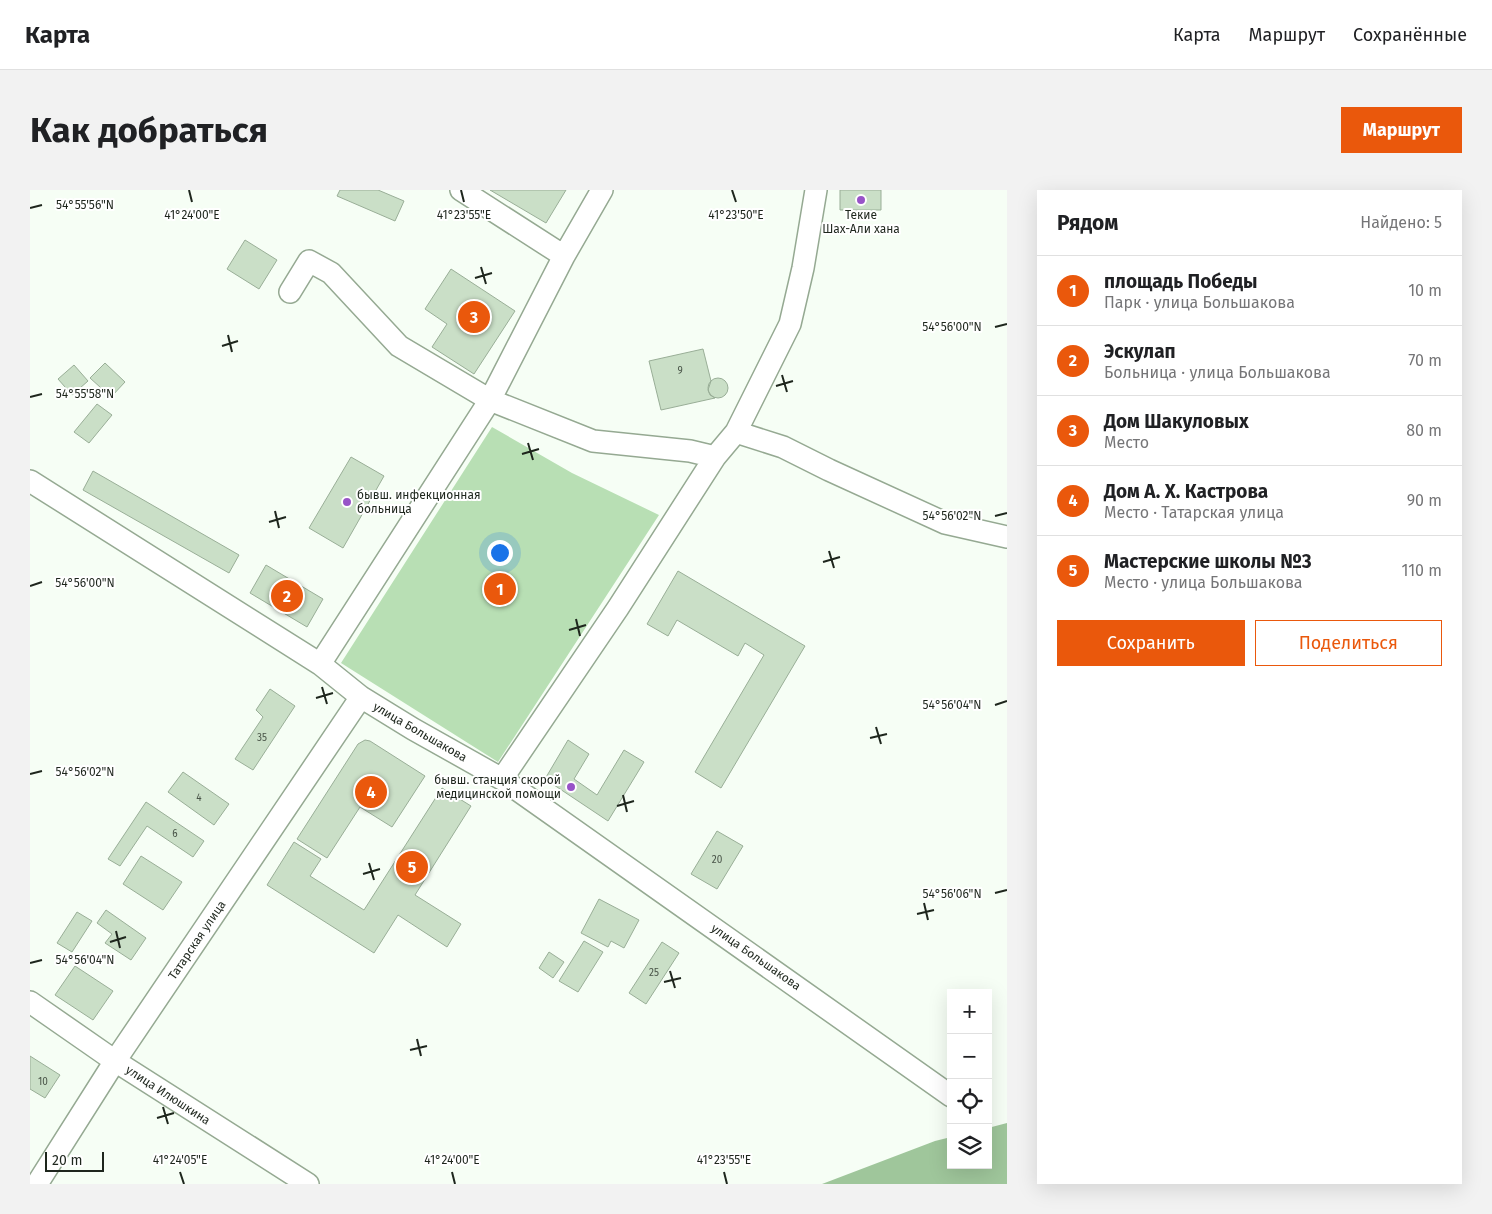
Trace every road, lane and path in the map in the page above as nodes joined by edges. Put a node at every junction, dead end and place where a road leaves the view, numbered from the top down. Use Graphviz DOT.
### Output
graph roads {
  1 [pos="461,190"];
  2 [pos="602,190"];
  3 [pos="816,190"];
  4 [pos="564,256"];
  5 [pos="290,292"];
  6 [pos="490,400"];
  7 [pos="736,432"];
  8 [pos="715,457"];
  9 [pos="33,486"];
  10 [pos="1007,537"];
  11 [pos="320,664"];
  12 [pos="361,697"];
  13 [pos="502,779"];
  14 [pos="30,1002"];
  15 [pos="115,1060"];
  16 [pos="947,1093"];
  17 [pos="36,1184"];
  18 [pos="308,1184"];
  1 -- 4 [label="street"];
  2 -- 4 [label="street"];
  3 -- 7 [label="street"];
  4 -- 6 [label="street"];
  5 -- 6 [label="street"];
  6 -- 8 [label="street"];
  6 -- 11 [label="street"];
  7 -- 8 [label="street"];
  7 -- 10 [label="street"];
  8 -- 13 [label="street"];
  9 -- 11 [label="street, улица Большакова"];
  11 -- 12 [label="street, улица Большакова"];
  12 -- 13 [label="street, улица Большакова"];
  12 -- 15 [label="street, Татарская улица"];
  13 -- 16 [label="street, улица Большакова"];
  14 -- 15 [label="street, улица Илюшкина"];
  15 -- 17 [label="street, Татарская улица"];
  15 -- 18 [label="street, улица Илюшкина"];
}
